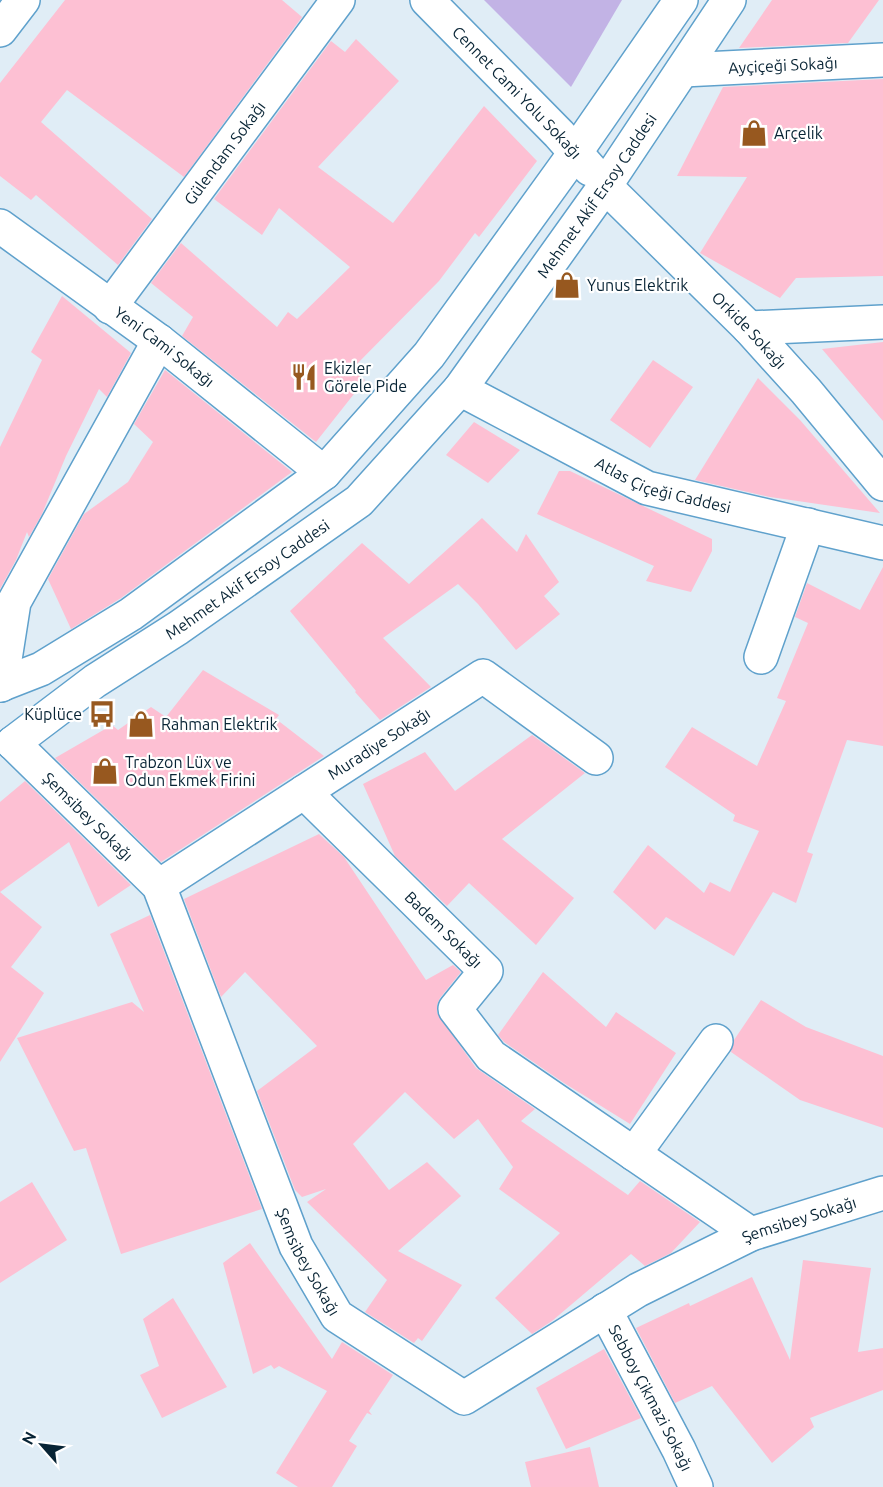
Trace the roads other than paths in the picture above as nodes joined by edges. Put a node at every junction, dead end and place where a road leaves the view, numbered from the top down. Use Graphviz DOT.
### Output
graph roads {
  1 [pos="23,0"];
  2 [pos="338,0"];
  3 [pos="427,0"];
  4 [pos="681,0"];
  5 [pos="729,0"];
  6 [pos="0,30"];
  7 [pos="883,60"];
  8 [pos="683,70"];
  9 [pos="576,153"];
  10 [pos="605,186"];
  11 [pos="0,226"];
  12 [pos="110,307"];
  13 [pos="883,322"];
  14 [pos="749,328"];
  15 [pos="159,341"];
  16 [pos="429,355"];
  17 [pos="460,389"];
  18 [pos="324,473"];
  19 [pos="883,484"];
  20 [pos="359,501"];
  21 [pos="808,525"];
  22 [pos="883,543"];
  23 [pos="761,657"];
  24 [pos="1,685"];
  25 [pos="7,749"];
  26 [pos="596,758"];
  27 [pos="304,792"];
  28 [pos="159,886"];
  29 [pos="716,1041"];
  30 [pos="634,1154"];
  31 [pos="883,1193"];
  32 [pos="751,1234"];
  33 [pos="605,1311"];
  34 [pos="696,1487"];
  1 -- 6 [label="street"];
  2 -- 12 [label="street, Gülendam Sokağı"];
  3 -- 9 [label="street, Cennet Cami Yolu Sokağı"];
  4 -- 9 [label="street"];
  5 -- 8 [label="street, Mehmet Akif Ersoy Caddesi"];
  7 -- 8 [label="street, Ayçiçeği Sokağı"];
  8 -- 10 [label="street, Mehmet Akif Ersoy Caddesi"];
  9 -- 10 [label="street, Cennet Cami Yolu Sokağı"];
  9 -- 16 [label="street"];
  10 -- 14 [label="street, Orkide Sokağı"];
  10 -- 17 [label="street, Mehmet Akif Ersoy Caddesi"];
  11 -- 12 [label="street, Yeni Cami Sokağı"];
  12 -- 15 [label="street, Yeni Cami Sokağı"];
  13 -- 14 [label="street"];
  14 -- 19 [label="street, Orkide Sokağı"];
  15 -- 18 [label="street, Yeni Cami Sokağı"];
  15 -- 24 [label="street"];
  16 -- 17 [label="street"];
  16 -- 18 [label="street"];
  17 -- 20 [label="street, Mehmet Akif Ersoy Caddesi"];
  17 -- 21 [label="street, Atlas Çiçeği Caddesi"];
  18 -- 20 [label="street, Yeni Cami Sokağı"];
  18 -- 24 [label="street"];
  20 -- 25 [label="street, Mehmet Akif Ersoy Caddesi"];
  21 -- 22 [label="street, Atlas Çiçeği Caddesi"];
  21 -- 23 [label="street"];
  24 -- 25 [label="street"];
  25 -- 28 [label="street, Şemsibey Sokağı"];
  26 -- 27 [label="street, Muradiye Sokağı"];
  27 -- 28 [label="street, Muradiye Sokağı"];
  27 -- 30 [label="street, Badem Sokağı"];
  28 -- 33 [label="street, Şemsibey Sokağı"];
  29 -- 30 [label="street"];
  30 -- 32 [label="street, Badem Sokağı"];
  31 -- 32 [label="street, Şemsibey Sokağı"];
  32 -- 33 [label="street, Şemsibey Sokağı"];
  33 -- 34 [label="street, Sebboy Çikmazi Sokağı"];
}
